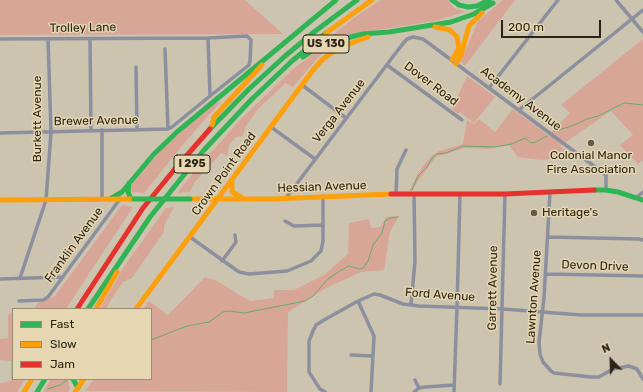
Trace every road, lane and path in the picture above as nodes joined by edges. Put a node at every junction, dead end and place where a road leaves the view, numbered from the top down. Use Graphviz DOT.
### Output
graph roads {
  1 [pos="336,0"];
  2 [pos="357,0"];
  3 [pos="372,0"];
  4 [pos="452,0"];
  5 [pos="558,0"];
  6 [pos="616,0"];
  7 [pos="493,1"];
  8 [pos="643,10"];
  9 [pos="632,18"];
  10 [pos="427,26"];
  11 [pos="389,32"];
  12 [pos="643,32"];
  13 [pos="208,38"];
  14 [pos="409,38"];
  15 [pos="0,39"];
  16 [pos="48,39"];
  17 [pos="90,39"];
  18 [pos="283,45"];
  19 [pos="166,49"];
  20 [pos="454,62"];
  21 [pos="388,65"];
  22 [pos="136,67"];
  23 [pos="273,79"];
  24 [pos="302,85"];
  25 [pos="490,88"];
  26 [pos="210,96"];
  27 [pos="519,110"];
  28 [pos="346,118"];
  29 [pos="462,120"];
  30 [pos="212,126"];
  31 [pos="271,126"];
  32 [pos="168,129"];
  33 [pos="102,130"];
  34 [pos="137,130"];
  35 [pos="92,131"];
  36 [pos="50,132"];
  37 [pos="0,133"];
  38 [pos="406,150"];
  39 [pos="315,159"];
  40 [pos="232,181"];
  41 [pos="129,183"];
  42 [pos="606,190"];
  43 [pos="550,192"];
  44 [pos="643,192"];
  45 [pos="396,194"];
  46 [pos="414,194"];
  47 [pos="460,194"];
  48 [pos="505,194"];
  49 [pos="323,196"];
  50 [pos="637,197"];
  51 [pos="286,198"];
  52 [pos="102,199"];
  53 [pos="110,199"];
  54 [pos="120,199"];
  55 [pos="132,199"];
  56 [pos="218,199"];
  57 [pos="244,199"];
  58 [pos="0,200"];
  59 [pos="46,200"];
  60 [pos="643,200"];
  61 [pos="285,221"];
  62 [pos="323,225"];
  63 [pos="235,235"];
  64 [pos="190,237"];
  65 [pos="548,237"];
  66 [pos="643,240"];
  67 [pos="122,257"];
  68 [pos="222,261"];
  69 [pos="546,274"];
  70 [pos="643,276"];
  71 [pos="20,278"];
  72 [pos="63,278"];
  73 [pos="0,279"];
  74 [pos="19,301"];
  75 [pos="358,301"];
  76 [pos="411,305"];
  77 [pos="457,307"];
  78 [pos="77,308"];
  79 [pos="89,308"];
  80 [pos="97,308"];
  81 [pos="137,308"];
  82 [pos="503,309"];
  83 [pos="542,313"];
  84 [pos="643,315"];
  85 [pos="351,355"];
  86 [pos="373,356"];
  87 [pos="643,379"];
  88 [pos="31,380"];
  89 [pos="44,380"];
  90 [pos="72,380"];
  91 [pos="83,380"];
  92 [pos="415,380"];
  93 [pos="500,384"];
  94 [pos="454,386"];
  95 [pos="319,388"];
  96 [pos="419,388"];
  97 [pos="76,390"];
  98 [pos="24,392"];
  99 [pos="37,392"];
  100 [pos="316,392"];
  101 [pos="325,392"];
  102 [pos="371,392"];
  103 [pos="414,392"];
  104 [pos="454,392"];
  1 -- 18 [label="main road, US 130"];
  2 -- 30 [label="main road, I 295"];
  3 -- 23 [label="main road, I 295"];
  4 -- 7 [label="main road"];
  5 -- 25 [label="street"];
  6 -- 9 [label="street"];
  7 -- 10 [label="main road, US 130"];
  7 -- 20 [label="main road"];
  8 -- 9 [label="street"];
  9 -- 12 [label="street"];
  9 -- 27 [label="street"];
  10 -- 11 [label="main road, US 130"];
  10 -- 20 [label="main road"];
  11 -- 23 [label="main road, US 130"];
  11 -- 24 [label="main road, Crown Point Road"];
  13 -- 17 [label="street, Trolley Lane"];
  13 -- 26 [label="street"];
  13 -- 26 [label="street, Trolley Lane"];
  14 -- 20 [label="street, Academy Avenue"];
  14 -- 21 [label="street, Verga Avenue"];
  15 -- 16 [label="street, Trolley Lane"];
  16 -- 17 [label="street, Trolley Lane"];
  16 -- 36 [label="street, Burkett Avenue"];
  17 -- 35 [label="street"];
  18 -- 30 [label="main road, US 130"];
  18 -- 41 [label="main road"];
  19 -- 32 [label="street"];
  20 -- 25 [label="street, Academy Avenue"];
  21 -- 28 [label="street, Verga Avenue"];
  21 -- 29 [label="street, Dover Road"];
  22 -- 34 [label="street"];
  23 -- 67 [label="main road, I 295"];
  24 -- 28 [label="street"];
  24 -- 31 [label="main road, Crown Point Road"];
  25 -- 27 [label="street, Academy Avenue"];
  26 -- 32 [label="street"];
  27 -- 42 [label="street, Academy Avenue"];
  28 -- 39 [label="street, Verga Avenue"];
  30 -- 78 [label="main road, I 295"];
  31 -- 39 [label="street"];
  31 -- 40 [label="main road, Crown Point Road"];
  32 -- 34 [label="street, Brewer Avenue"];
  33 -- 34 [label="street, Brewer Avenue"];
  33 -- 35 [label="street, Brewer Avenue"];
  33 -- 52 [label="street"];
  35 -- 36 [label="street, Brewer Avenue"];
  36 -- 37 [label="street, Brewer Avenue"];
  36 -- 59 [label="street, Burkett Avenue"];
  38 -- 45 [label="street"];
  39 -- 51 [label="street, Verga Avenue"];
  40 -- 56 [label="main road, Crown Point Road"];
  40 -- 57 [label="main road"];
  41 -- 53 [label="main road"];
  41 -- 55 [label="main road"];
  42 -- 43 [label="main road, Hessian Avenue"];
  42 -- 50 [label="main road, Hessian Avenue"];
  43 -- 48 [label="main road, Hessian Avenue"];
  43 -- 65 [label="street, Lawnton Avenue"];
  44 -- 50 [label="street"];
  45 -- 46 [label="main road, Hessian Avenue"];
  45 -- 49 [label="main road, Hessian Avenue"];
  46 -- 47 [label="main road, Hessian Avenue"];
  46 -- 76 [label="street"];
  47 -- 48 [label="main road, Hessian Avenue"];
  47 -- 77 [label="street"];
  48 -- 82 [label="street, Garrett Avenue"];
  49 -- 51 [label="main road, Hessian Avenue"];
  49 -- 62 [label="street"];
  50 -- 60 [label="main road, Hessian Avenue"];
  51 -- 57 [label="main road, Hessian Avenue"];
  52 -- 53 [label="main road, Hessian Avenue"];
  52 -- 59 [label="main road, Hessian Avenue"];
  53 -- 54 [label="main road, Hessian Avenue"];
  54 -- 55 [label="main road, Hessian Avenue"];
  54 -- 72 [label="street, Franklin Avenue"];
  55 -- 56 [label="main road, Hessian Avenue, bridge"];
  56 -- 57 [label="main road, Hessian Avenue"];
  56 -- 64 [label="main road, Crown Point Road"];
  58 -- 59 [label="main road, Hessian Avenue"];
  59 -- 71 [label="street, Burkett Avenue"];
  61 -- 62 [label="street"];
  62 -- 68 [label="street"];
  63 -- 68 [label="street"];
  64 -- 68 [label="street"];
  64 -- 81 [label="main road, Crown Point Road"];
  65 -- 66 [label="street"];
  65 -- 69 [label="street, Lawnton Avenue"];
  67 -- 79 [label="main road, I 295"];
  67 -- 80 [label="main road"];
  69 -- 70 [label="street, Devon Drive"];
  69 -- 83 [label="street, Lawnton Avenue"];
  71 -- 72 [label="street"];
  71 -- 73 [label="street"];
  72 -- 74 [label="street, Franklin Avenue"];
  75 -- 76 [label="street, Ford Avenue"];
  75 -- 86 [label="street"];
  75 -- 95 [label="street, Ford Avenue"];
  76 -- 77 [label="street, Ford Avenue"];
  77 -- 82 [label="street, Ford Avenue"];
  77 -- 94 [label="street"];
  82 -- 83 [label="street, Ford Avenue"];
  82 -- 93 [label="street, Garrett Avenue"];
  83 -- 84 [label="street, Ford Avenue"];
  83 -- 87 [label="street, Lawnton Avenue"];
  85 -- 86 [label="street"];
  86 -- 102 [label="street"];
  88 -- 98 [label="main road"];
  89 -- 99 [label="main road"];
  90 -- 97 [label="main road"];
  91 -- 97 [label="main road"];
  92 -- 96 [label="street"];
  94 -- 96 [label="street"];
  94 -- 104 [label="street"];
  95 -- 100 [label="street"];
  95 -- 101 [label="street"];
  96 -- 103 [label="street"];
}
